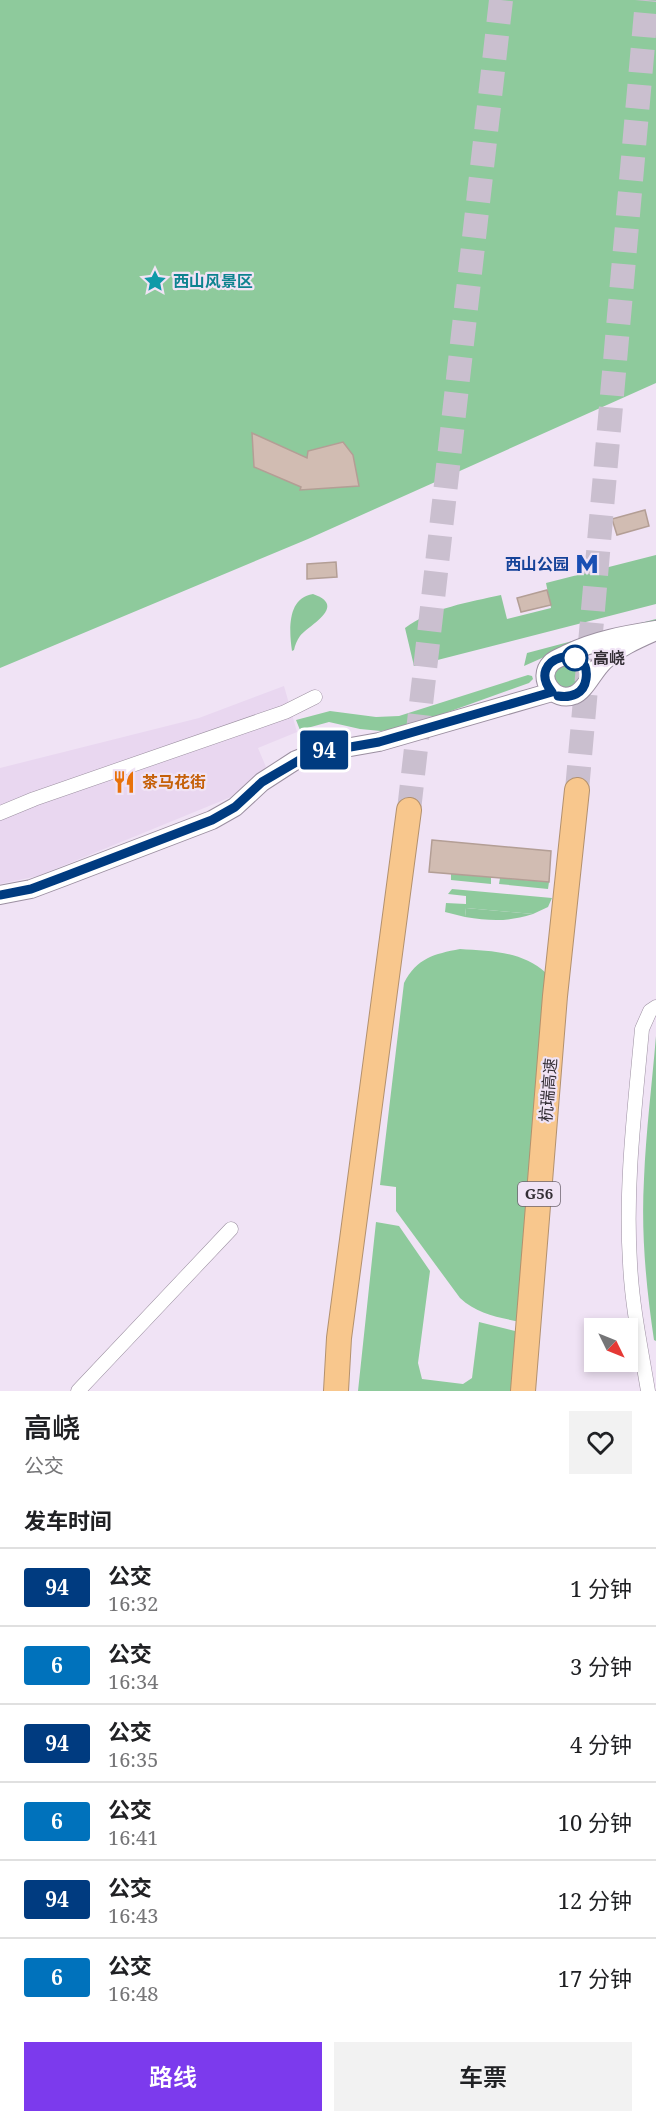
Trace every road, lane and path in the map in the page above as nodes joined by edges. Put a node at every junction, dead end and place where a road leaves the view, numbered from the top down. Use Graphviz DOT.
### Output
graph roads {
  1 [pos="656,631"];
  2 [pos="564,656"];
  3 [pos="586,683"];
  4 [pos="552,692"];
  5 [pos="315,697"];
  6 [pos="577,790"];
  7 [pos="409,810"];
  8 [pos="0,813"];
  9 [pos="0,895"];
  10 [pos="656,1007"];
  11 [pos="231,1229"];
  12 [pos="339,1338"];
  13 [pos="650,1358"];
  14 [pos="78,1391"];
  15 [pos="328,1391"];
  16 [pos="336,1391"];
  17 [pos="524,1391"];
  18 [pos="648,1391"];
  1 -- 2 [label="main road"];
  1 -- 3 [label="main road"];
  2 -- 3 [label="main road"];
  2 -- 4 [label="main road"];
  3 -- 4 [label="main road"];
  4 -- 9 [label="main road"];
  5 -- 8 [label="street"];
  6 -- 17 [label="highway, 杭瑞高速 / G56"];
  7 -- 12 [label="highway"];
  10 -- 13 [label="street"];
  11 -- 14 [label="street"];
  12 -- 15 [label="highway"];
  12 -- 16 [label="highway"];
  13 -- 18 [label="street"];
}
